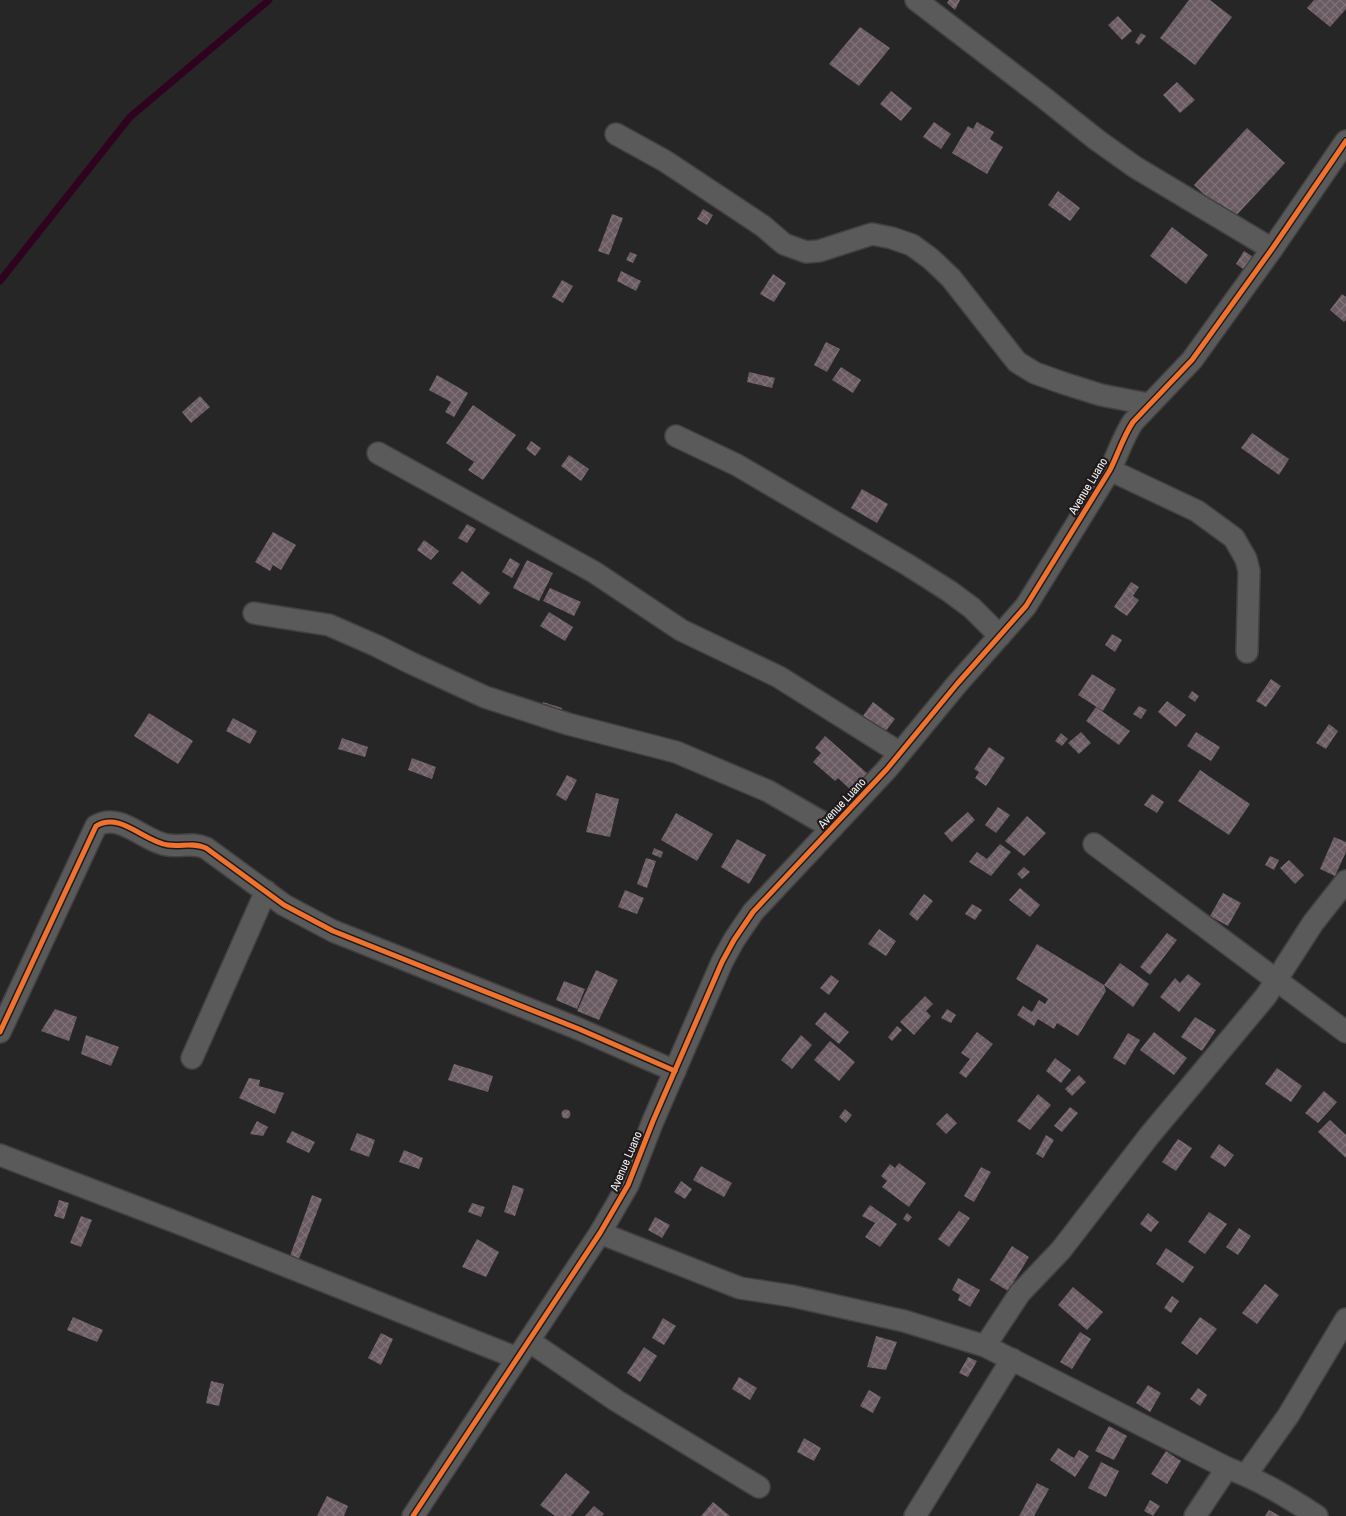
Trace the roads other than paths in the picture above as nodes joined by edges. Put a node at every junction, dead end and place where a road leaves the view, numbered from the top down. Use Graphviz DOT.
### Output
graph roads {
  1 [pos="916,0"];
  2 [pos="616,134"];
  3 [pos="1346,141"];
  4 [pos="1272,249"];
  5 [pos="1148,404"];
  6 [pos="676,436"];
  7 [pos="378,453"];
  8 [pos="1110,470"];
  9 [pos="254,613"];
  10 [pos="1000,636"];
  11 [pos="1247,652"];
  12 [pos="900,753"];
  13 [pos="832,828"];
  14 [pos="1094,844"];
  15 [pos="1346,881"];
  16 [pos="266,891"];
  17 [pos="1277,980"];
  18 [pos="0,1032"];
  19 [pos="1346,1032"];
  20 [pos="192,1058"];
  21 [pos="676,1071"];
  22 [pos="0,1155"];
  23 [pos="600,1234"];
  24 [pos="1346,1319"];
  25 [pos="985,1346"];
  26 [pos="523,1349"];
  27 [pos="1012,1359"];
  28 [pos="1237,1472"];
  29 [pos="759,1487"];
  30 [pos="412,1516"];
  31 [pos="915,1516"];
  32 [pos="1195,1516"];
  33 [pos="1317,1516"];
  1 -- 4 [label="street"];
  2 -- 5 [label="street"];
  3 -- 4 [label="street, Avenue Luano"];
  4 -- 5 [label="street, Avenue Luano"];
  5 -- 8 [label="street, Avenue Luano"];
  6 -- 10 [label="street"];
  7 -- 12 [label="street"];
  8 -- 10 [label="street, Avenue Luano"];
  8 -- 11 [label="street"];
  9 -- 13 [label="street"];
  10 -- 12 [label="street, Avenue Luano"];
  12 -- 13 [label="street, Avenue Luano"];
  13 -- 21 [label="street, Avenue Luano"];
  14 -- 17 [label="street"];
  15 -- 17 [label="street"];
  16 -- 18 [label="street"];
  16 -- 20 [label="street"];
  16 -- 21 [label="street"];
  17 -- 19 [label="street"];
  17 -- 25 [label="street"];
  21 -- 23 [label="street, Avenue Luano"];
  22 -- 26 [label="street"];
  23 -- 25 [label="street"];
  23 -- 26 [label="street, Avenue Luano"];
  24 -- 28 [label="street"];
  25 -- 27 [label="street"];
  26 -- 29 [label="street"];
  26 -- 30 [label="street, Avenue Luano"];
  27 -- 28 [label="street"];
  27 -- 31 [label="street"];
  28 -- 32 [label="street"];
  28 -- 33 [label="street"];
}
